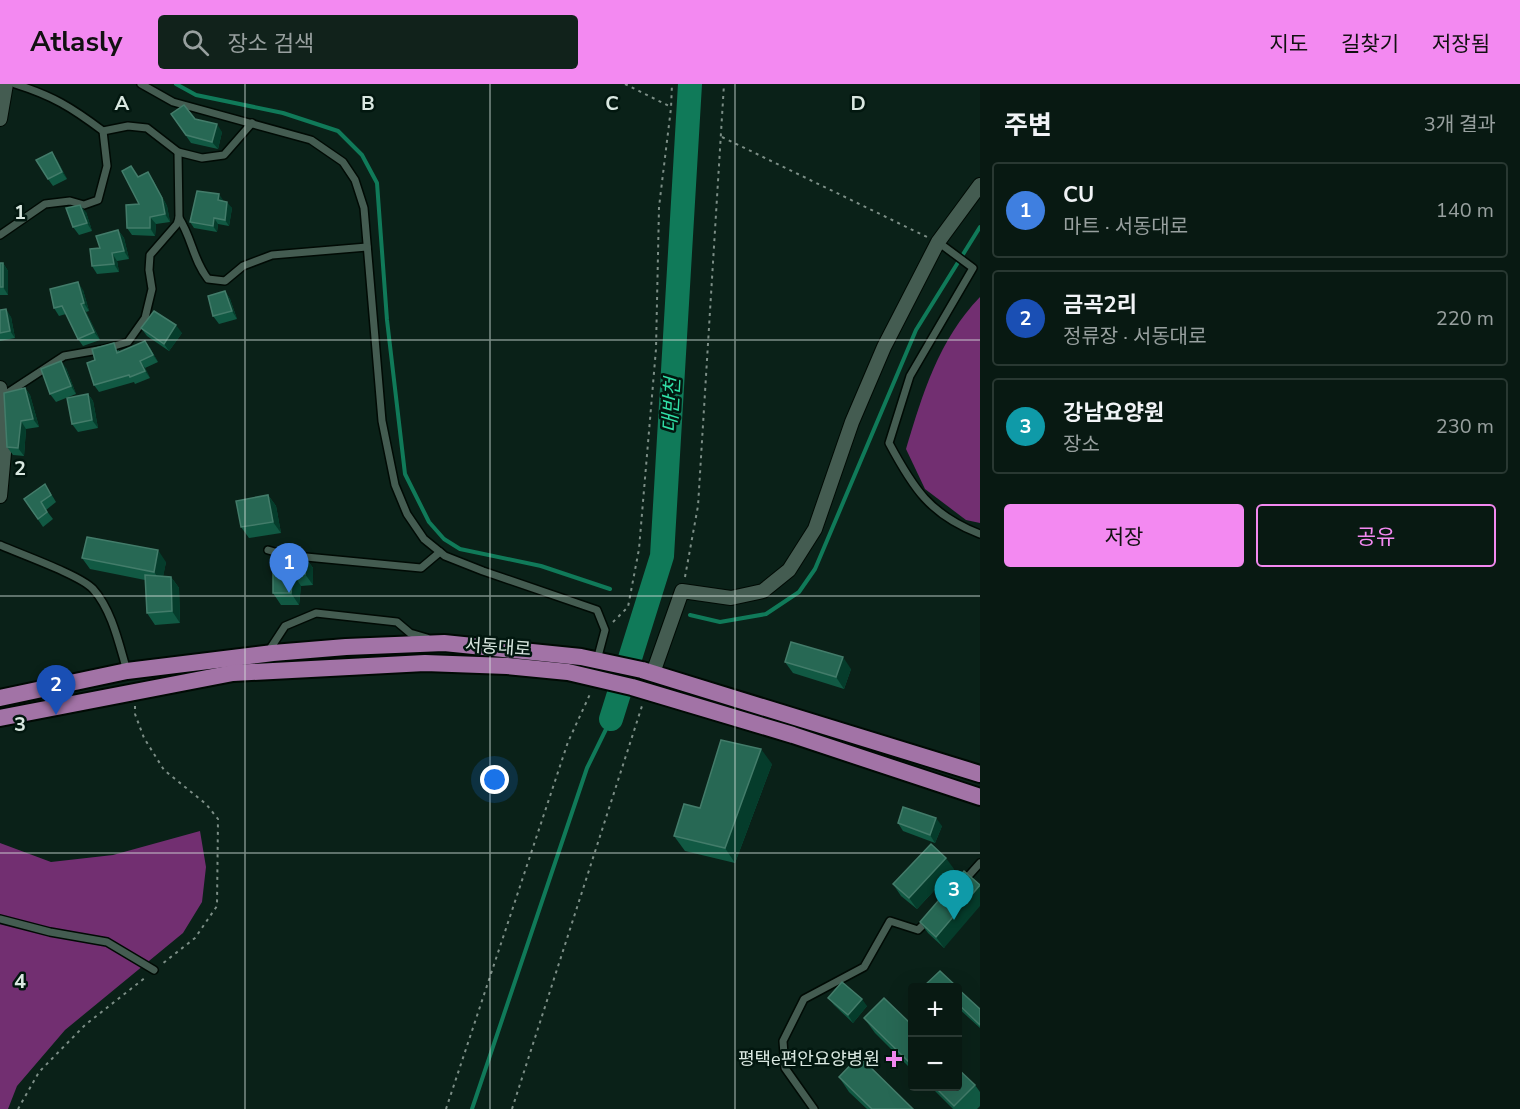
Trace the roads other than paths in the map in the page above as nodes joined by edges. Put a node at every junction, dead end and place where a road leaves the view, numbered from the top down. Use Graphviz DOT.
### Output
graph roads {
  1 [pos="6,84"];
  2 [pos="15,84"];
  3 [pos="141,84"];
  4 [pos="0,119"];
  5 [pos="252,123"];
  6 [pos="103,131"];
  7 [pos="178,152"];
  8 [pos="980,184"];
  9 [pos="179,218"];
  10 [pos="0,235"];
  11 [pos="938,242"];
  12 [pos="367,247"];
  13 [pos="1,393"];
  14 [pos="2,438"];
  15 [pos="0,496"];
  16 [pos="980,534"];
  17 [pos="0,545"];
  18 [pos="268,550"];
  19 [pos="440,552"];
  20 [pos="444,643"];
  21 [pos="267,654"];
  22 [pos="603,662"];
  23 [pos="127,671"];
  24 [pos="647,671"];
  25 [pos="0,698"];
  26 [pos="0,718"];
  27 [pos="980,774"];
  28 [pos="980,797"];
  29 [pos="980,863"];
  30 [pos="957,888"];
  31 [pos="934,914"];
  32 [pos="0,919"];
  33 [pos="154,970"];
  34 [pos="814,1109"];
  1 -- 4 [label="street"];
  2 -- 6 [label="lane"];
  3 -- 5 [label="lane"];
  5 -- 7 [label="lane"];
  5 -- 12 [label="lane"];
  6 -- 7 [label="lane"];
  6 -- 10 [label="lane"];
  7 -- 9 [label="lane"];
  8 -- 11 [label="street"];
  9 -- 12 [label="lane"];
  9 -- 13 [label="lane"];
  11 -- 16 [label="lane"];
  11 -- 24 [label="street"];
  12 -- 19 [label="lane"];
  13 -- 14 [label="street"];
  14 -- 15 [label="street"];
  17 -- 23 [label="lane"];
  18 -- 19 [label="lane"];
  19 -- 22 [label="lane"];
  20 -- 21 [label="main road, 서동대로"];
  20 -- 21 [label="lane"];
  20 -- 22 [label="main road, 서동대로"];
  21 -- 23 [label="main road, 서동대로"];
  22 -- 24 [label="main road, 서동대로"];
  23 -- 25 [label="main road, 서동대로"];
  24 -- 27 [label="main road, 서동대로"];
  26 -- 28 [label="main road, 서동대로"];
  29 -- 30 [label="lane"];
  31 -- 34 [label="lane"];
  32 -- 33 [label="lane"];
}
